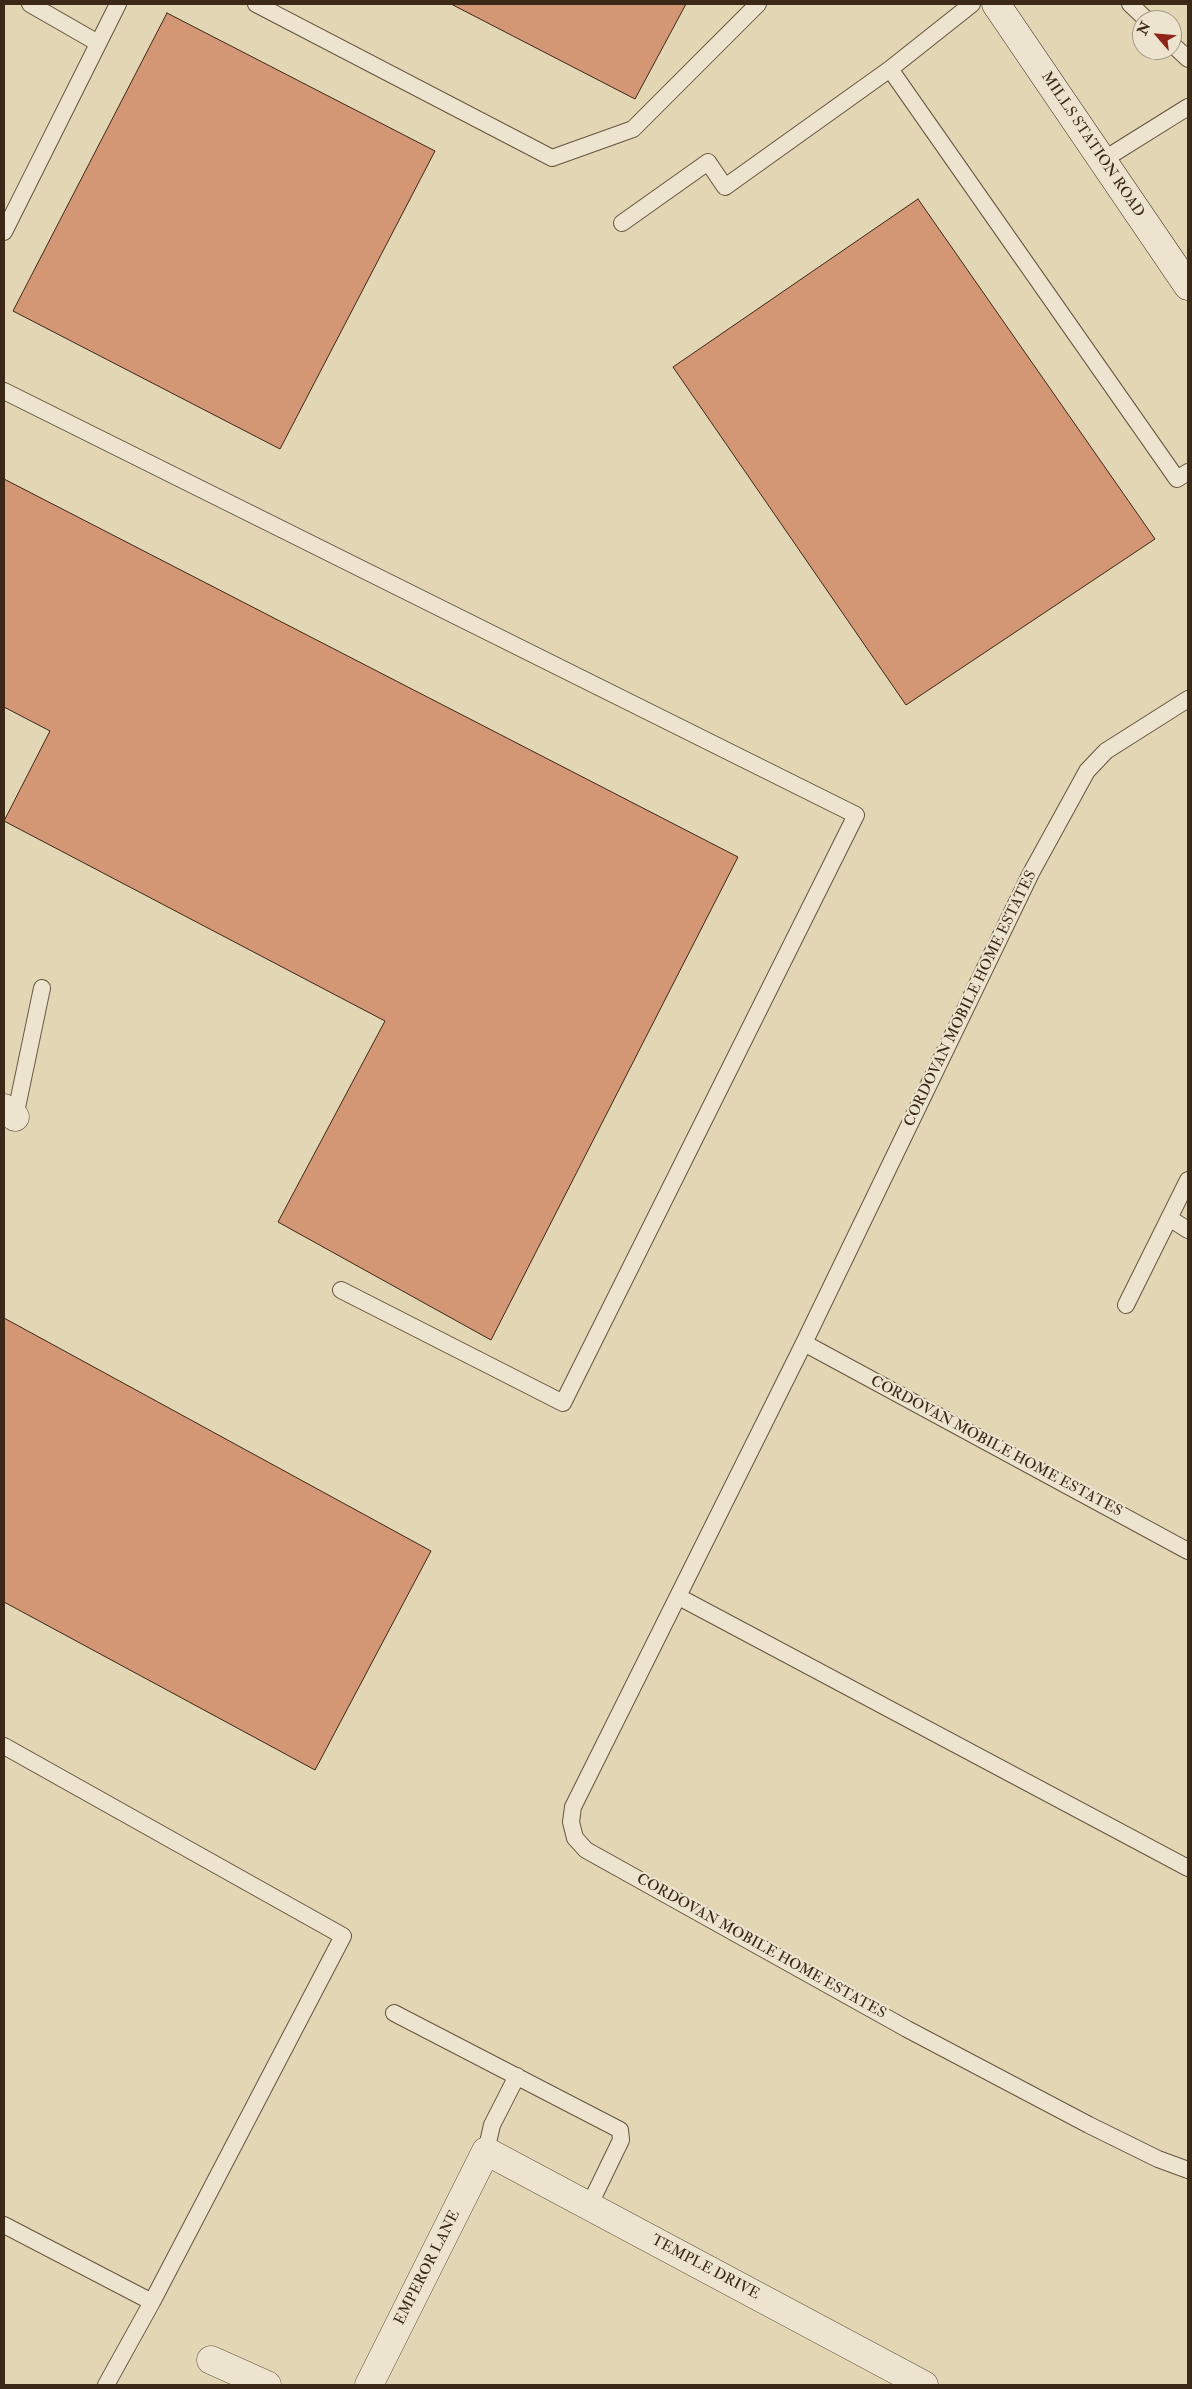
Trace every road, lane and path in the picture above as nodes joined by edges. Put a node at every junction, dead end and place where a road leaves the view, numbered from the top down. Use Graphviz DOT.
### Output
graph roads {
  1 [pos="30,4"];
  2 [pos="118,4"];
  3 [pos="256,4"];
  4 [pos="758,4"];
  5 [pos="972,4"];
  6 [pos="996,4"];
  7 [pos="98,43"];
  8 [pos="890,69"];
  9 [pos="1188,107"];
  10 [pos="1103,160"];
  11 [pos="622,223"];
  12 [pos="4,232"];
  13 [pos="1188,286"];
  14 [pos="4,391"];
  15 [pos="1188,472"];
  16 [pos="1188,699"];
  17 [pos="42,988"];
  18 [pos="9,1113"];
  19 [pos="1188,1180"];
  20 [pos="1169,1218"];
  21 [pos="1188,1230"];
  22 [pos="341,1290"];
  23 [pos="1126,1305"];
  24 [pos="804,1343"];
  25 [pos="1188,1551"];
  26 [pos="679,1597"];
  27 [pos="4,1746"];
  28 [pos="1188,1868"];
  29 [pos="394,2013"];
  30 [pos="517,2076"];
  31 [pos="486,2151"];
  32 [pos="1188,2170"];
  33 [pos="589,2206"];
  34 [pos="4,2225"];
  35 [pos="152,2302"];
  36 [pos="211,2360"];
  37 [pos="106,2385"];
  38 [pos="266,2385"];
  39 [pos="369,2385"];
  40 [pos="924,2385"];
  1 -- 7 [label="lane"];
  2 -- 7 [label="lane"];
  3 -- 4 [label="lane"];
  5 -- 8 [label="lane"];
  6 -- 10 [label="street, MILLS STATION ROAD"];
  7 -- 12 [label="lane"];
  8 -- 11 [label="lane"];
  8 -- 15 [label="lane"];
  9 -- 10 [label="lane"];
  10 -- 13 [label="street, MILLS STATION ROAD"];
  14 -- 22 [label="lane"];
  16 -- 24 [label="lane, CORDOVAN MOBILE HOME ESTATES"];
  17 -- 18 [label="lane"];
  19 -- 20 [label="lane"];
  20 -- 21 [label="lane"];
  20 -- 23 [label="lane"];
  24 -- 25 [label="lane, CORDOVAN MOBILE HOME ESTATES"];
  24 -- 26 [label="lane, CORDOVAN MOBILE HOME ESTATES"];
  26 -- 28 [label="lane"];
  26 -- 32 [label="lane, CORDOVAN MOBILE HOME ESTATES"];
  27 -- 35 [label="lane"];
  29 -- 30 [label="lane"];
  30 -- 31 [label="lane"];
  30 -- 33 [label="lane"];
  31 -- 33 [label="street, TEMPLE DRIVE"];
  31 -- 39 [label="street, EMPEROR LANE"];
  33 -- 40 [label="street, TEMPLE DRIVE"];
  34 -- 35 [label="lane"];
  35 -- 37 [label="lane"];
  36 -- 38 [label="street"];
}
